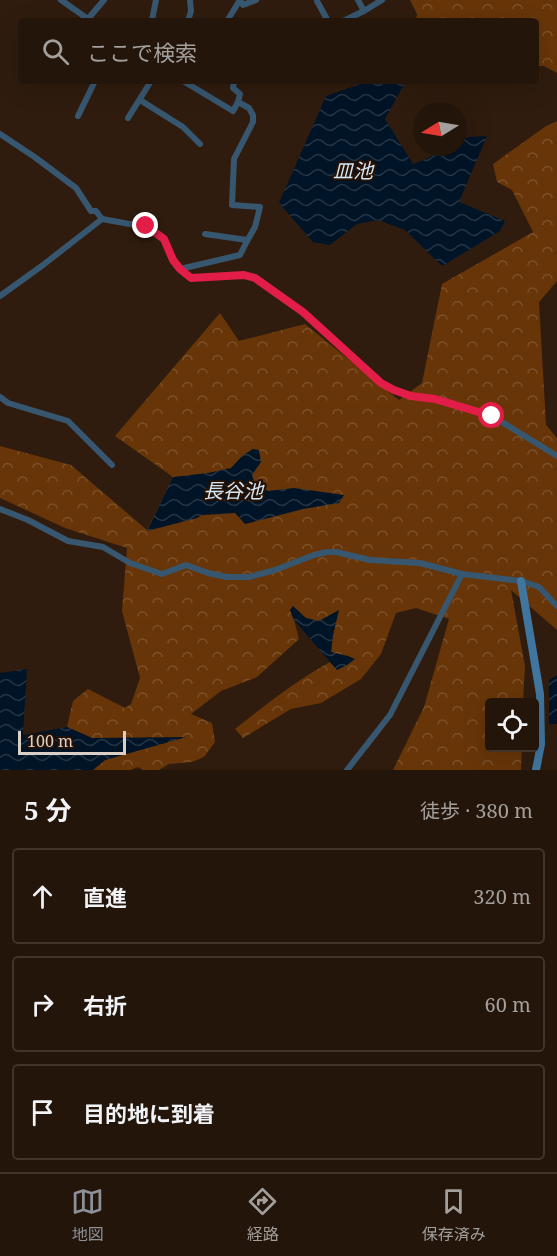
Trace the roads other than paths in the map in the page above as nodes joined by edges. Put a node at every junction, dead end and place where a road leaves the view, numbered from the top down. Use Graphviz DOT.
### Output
graph roads {
  1 [pos="61,0"];
  2 [pos="104,0"];
  3 [pos="156,0"];
  4 [pos="190,0"];
  5 [pos="256,0"];
  6 [pos="358,0"];
  7 [pos="382,0"];
  8 [pos="317,1"];
  9 [pos="364,11"];
  10 [pos="86,18"];
  11 [pos="90,18"];
  12 [pos="152,18"];
  13 [pos="189,18"];
  14 [pos="229,18"];
  15 [pos="326,18"];
  16 [pos="349,18"];
  17 [pos="94,84"];
  18 [pos="150,84"];
  19 [pos="188,84"];
  20 [pos="234,84"];
  21 [pos="140,100"];
  22 [pos="238,102"];
  23 [pos="78,116"];
  24 [pos="128,118"];
  25 [pos="0,134"];
  26 [pos="200,144"];
  27 [pos="102,219"];
  28 [pos="205,234"];
  29 [pos="247,240"];
  30 [pos="180,269"];
  31 [pos="0,296"];
  32 [pos="0,397"];
  33 [pos="557,456"];
  34 [pos="112,465"];
  35 [pos="0,509"];
  36 [pos="462,574"];
  37 [pos="521,581"];
  38 [pos="557,606"];
  39 [pos="347,770"];
  40 [pos="536,770"];
  1 -- 10 [label="street"];
  2 -- 11 [label="street"];
  3 -- 12 [label="street"];
  4 -- 13 [label="street"];
  5 -- 14 [label="street"];
  6 -- 9 [label="street"];
  7 -- 9 [label="street"];
  8 -- 15 [label="street"];
  9 -- 16 [label="street"];
  17 -- 23 [label="street"];
  18 -- 21 [label="street"];
  19 -- 22 [label="street"];
  20 -- 22 [label="street"];
  21 -- 24 [label="street"];
  21 -- 26 [label="street"];
  22 -- 29 [label="street"];
  25 -- 27 [label="street"];
  27 -- 30 [label="street"];
  27 -- 31 [label="street"];
  28 -- 29 [label="street"];
  29 -- 30 [label="street"];
  30 -- 33 [label="street"];
  32 -- 34 [label="street"];
  35 -- 36 [label="street"];
  36 -- 37 [label="street"];
  36 -- 39 [label="street"];
  37 -- 38 [label="street"];
  37 -- 40 [label="street"];
}
